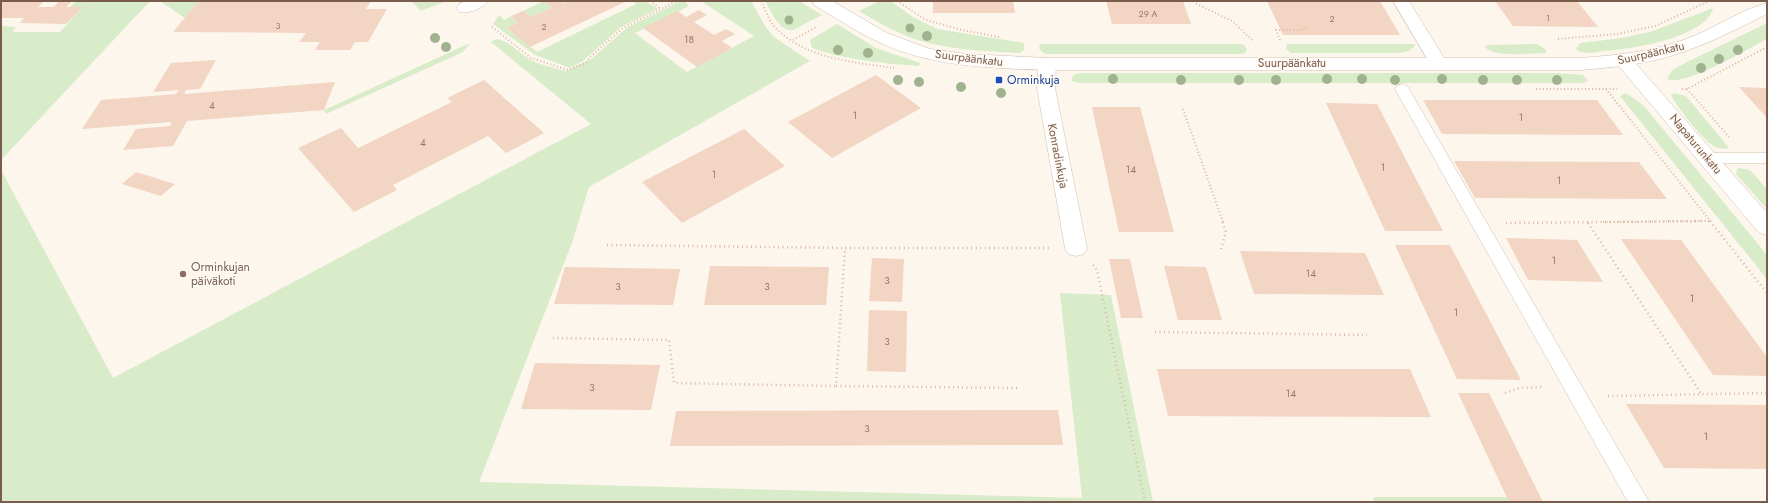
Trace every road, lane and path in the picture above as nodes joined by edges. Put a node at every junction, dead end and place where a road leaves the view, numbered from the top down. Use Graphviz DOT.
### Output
graph roads {
  1 [pos="650,1"];
  2 [pos="677,1"];
  3 [pos="820,1"];
  4 [pos="897,1"];
  5 [pos="1194,1"];
  6 [pos="1401,1"];
  7 [pos="1710,1"];
  8 [pos="1767,8"];
  9 [pos="662,9"];
  10 [pos="492,27"];
  11 [pos="817,27"];
  12 [pos="1309,27"];
  13 [pos="1006,37"];
  14 [pos="1552,39"];
  15 [pos="792,40"];
  16 [pos="1244,40"];
  17 [pos="1252,40"];
  18 [pos="1258,40"];
  19 [pos="1274,40"];
  20 [pos="1767,47"];
  21 [pos="1624,61"];
  22 [pos="1438,62"];
  23 [pos="1047,64"];
  24 [pos="1402,89"];
  25 [pos="1605,89"];
  26 [pos="1687,89"];
  27 [pos="1183,109"];
  28 [pos="1708,158"];
  29 [pos="1767,158"];
  30 [pos="1710,221"];
  31 [pos="1587,222"];
  32 [pos="1480,223"];
  33 [pos="1767,226"];
  34 [pos="607,246"];
  35 [pos="845,248"];
  36 [pos="1076,248"];
  37 [pos="1221,249"];
  38 [pos="1767,293"];
  39 [pos="1155,332"];
  40 [pos="1367,335"];
  41 [pos="553,338"];
  42 [pos="836,386"];
  43 [pos="1016,388"];
  44 [pos="1576,391"];
  45 [pos="1505,393"];
  46 [pos="1767,393"];
  47 [pos="1702,395"];
  48 [pos="1145,502"];
  49 [pos="1639,502"];
  1 -- 9 [label="path"];
  2 -- 9 [label="path"];
  3 -- 23 [label="street, Suurpäänkatu"];
  4 -- 13 [label="path"];
  5 -- 17 [label="path"];
  6 -- 22 [label="street"];
  7 -- 14 [label="path"];
  8 -- 21 [label="street, Suurpäänkatu"];
  9 -- 10 [label="path"];
  11 -- 15 [label="path"];
  12 -- 19 [label="path"];
  16 -- 17 [label="path"];
  17 -- 18 [label="path"];
  20 -- 26 [label="path"];
  21 -- 22 [label="street, Suurpäänkatu"];
  21 -- 28 [label="street, Napaturunkatu"];
  22 -- 23 [label="street, Suurpäänkatu"];
  23 -- 36 [label="street, Konradinkuja"];
  24 -- 32 [label="lane"];
  25 -- 30 [label="path"];
  27 -- 37 [label="path"];
  28 -- 29 [label="lane"];
  28 -- 33 [label="street, Napaturunkatu"];
  30 -- 31 [label="path"];
  30 -- 38 [label="path"];
  31 -- 32 [label="path"];
  31 -- 47 [label="path"];
  32 -- 44 [label="lane"];
  34 -- 35 [label="path"];
  35 -- 36 [label="path"];
  35 -- 42 [label="path"];
  36 -- 48 [label="path"];
  39 -- 40 [label="path"];
  41 -- 42 [label="path"];
  42 -- 43 [label="path"];
  44 -- 45 [label="path"];
  44 -- 47 [label="path"];
  44 -- 49 [label="lane"];
  46 -- 47 [label="path"];
}
